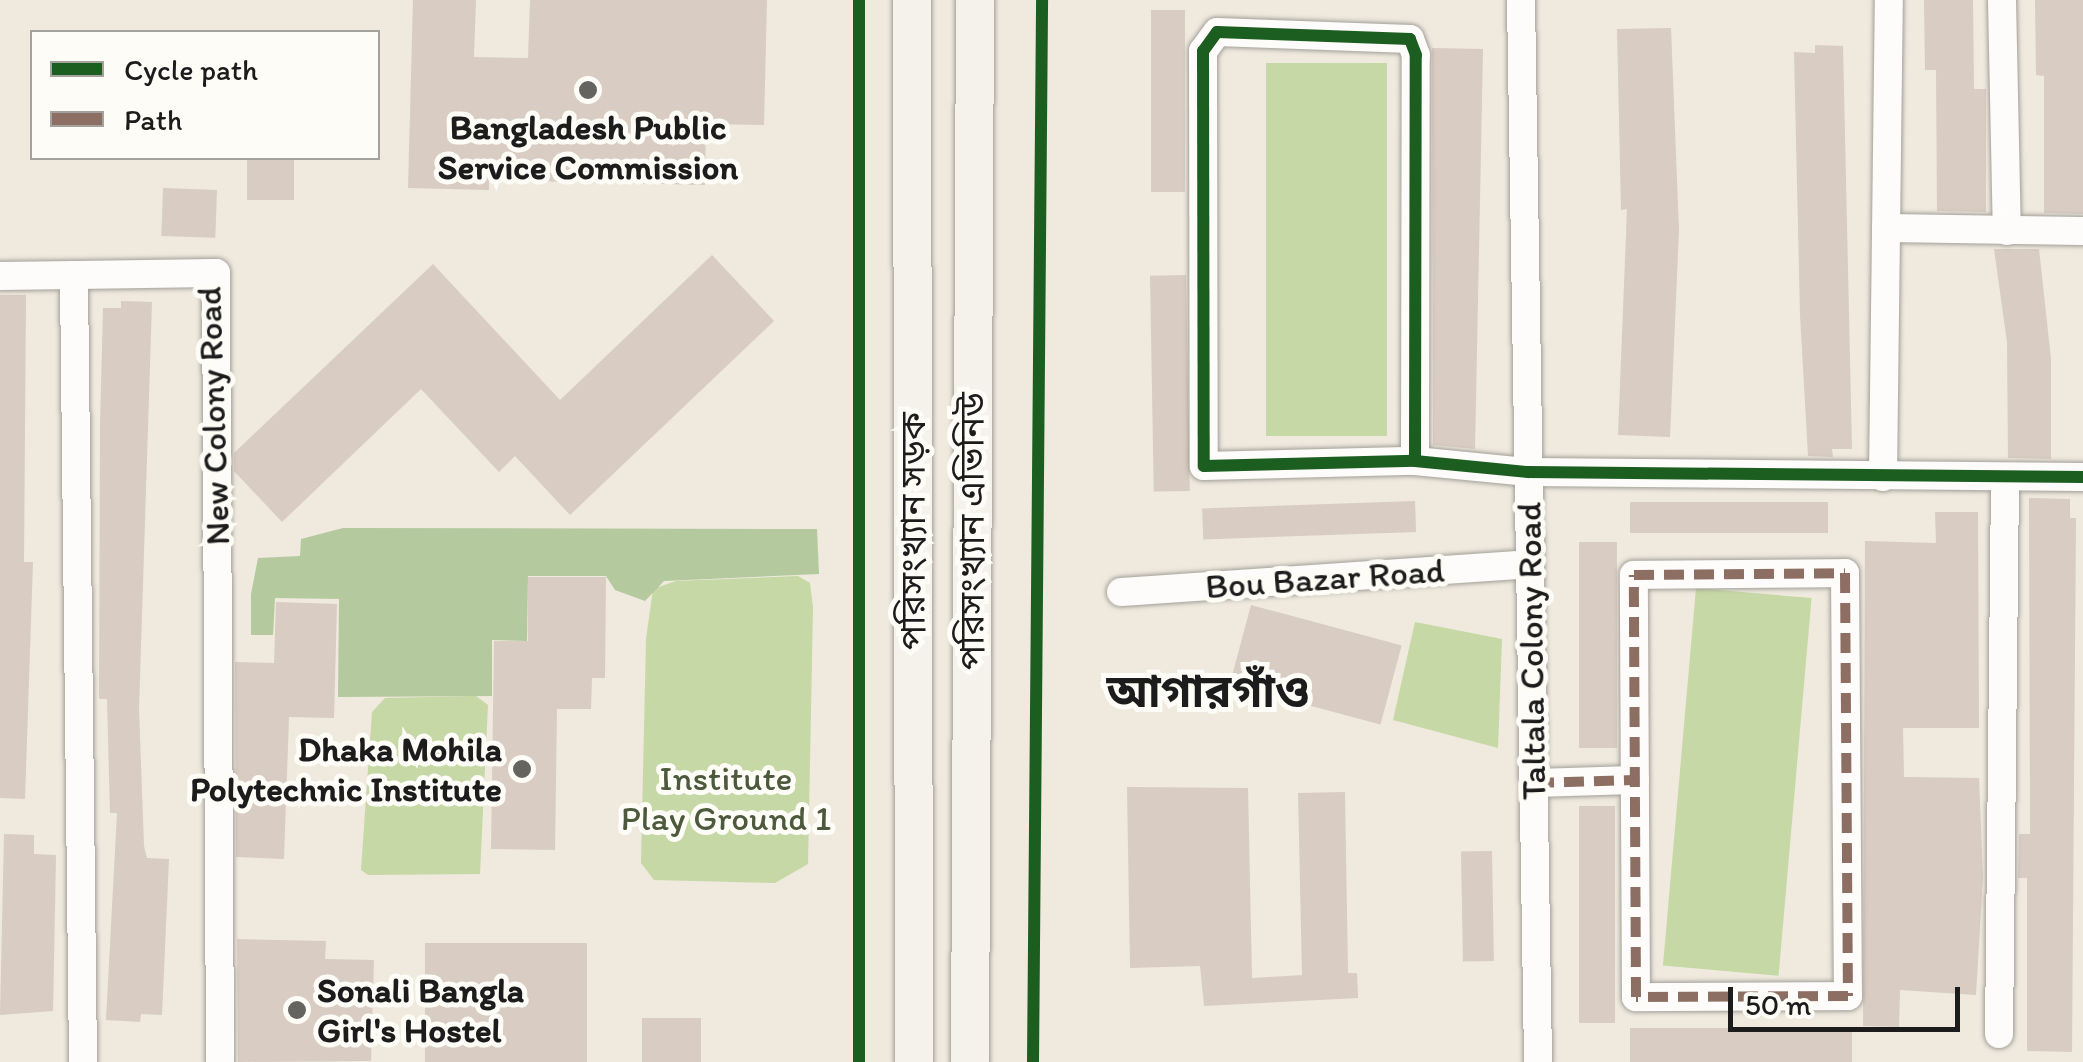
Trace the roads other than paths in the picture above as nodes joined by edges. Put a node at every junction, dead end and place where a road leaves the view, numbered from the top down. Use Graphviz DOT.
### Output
graph roads {
  1 [pos="912,0"];
  2 [pos="975,0"];
  3 [pos="1521,0"];
  4 [pos="1889,0"];
  5 [pos="2002,0"];
  6 [pos="1886,228"];
  7 [pos="2006,231"];
  8 [pos="2083,231"];
  9 [pos="0,276"];
  10 [pos="1415,462"];
  11 [pos="1528,472"];
  12 [pos="2005,476"];
  13 [pos="2083,477"];
  14 [pos="1883,478"];
  15 [pos="1529,564"];
  16 [pos="1121,592"];
  17 [pos="79,708"];
  18 [pos="1635,780"];
  19 [pos="1534,782"];
  20 [pos="1998,1034"];
  21 [pos="84,1062"];
  22 [pos="220,1062"];
  23 [pos="914,1062"];
  24 [pos="970,1062"];
  25 [pos="1538,1062"];
  1 -- 23 [label="street, পরিসংখ্যান সড়ক"];
  2 -- 24 [label="street, পরিসংখ্যান এভিনিউ"];
  3 -- 11 [label="street, Taltala Colony Road"];
  4 -- 6 [label="street"];
  5 -- 7 [label="street"];
  6 -- 7 [label="street"];
  6 -- 14 [label="street"];
  7 -- 8 [label="street"];
  9 -- 17 [label="street, New Colony Road"];
  10 -- 10 [label="street"];
  10 -- 11 [label="street"];
  11 -- 14 [label="street"];
  11 -- 15 [label="street, Taltala Colony Road"];
  12 -- 13 [label="street"];
  12 -- 14 [label="street"];
  12 -- 20 [label="street"];
  15 -- 16 [label="street, Bou Bazar Road"];
  15 -- 19 [label="street, Taltala Colony Road"];
  17 -- 21 [label="street, New Colony Road"];
  17 -- 22 [label="street, New Colony Road"];
  18 -- 18 [label="street"];
  18 -- 19 [label="street"];
  19 -- 25 [label="street, Taltala Colony Road"];
}
